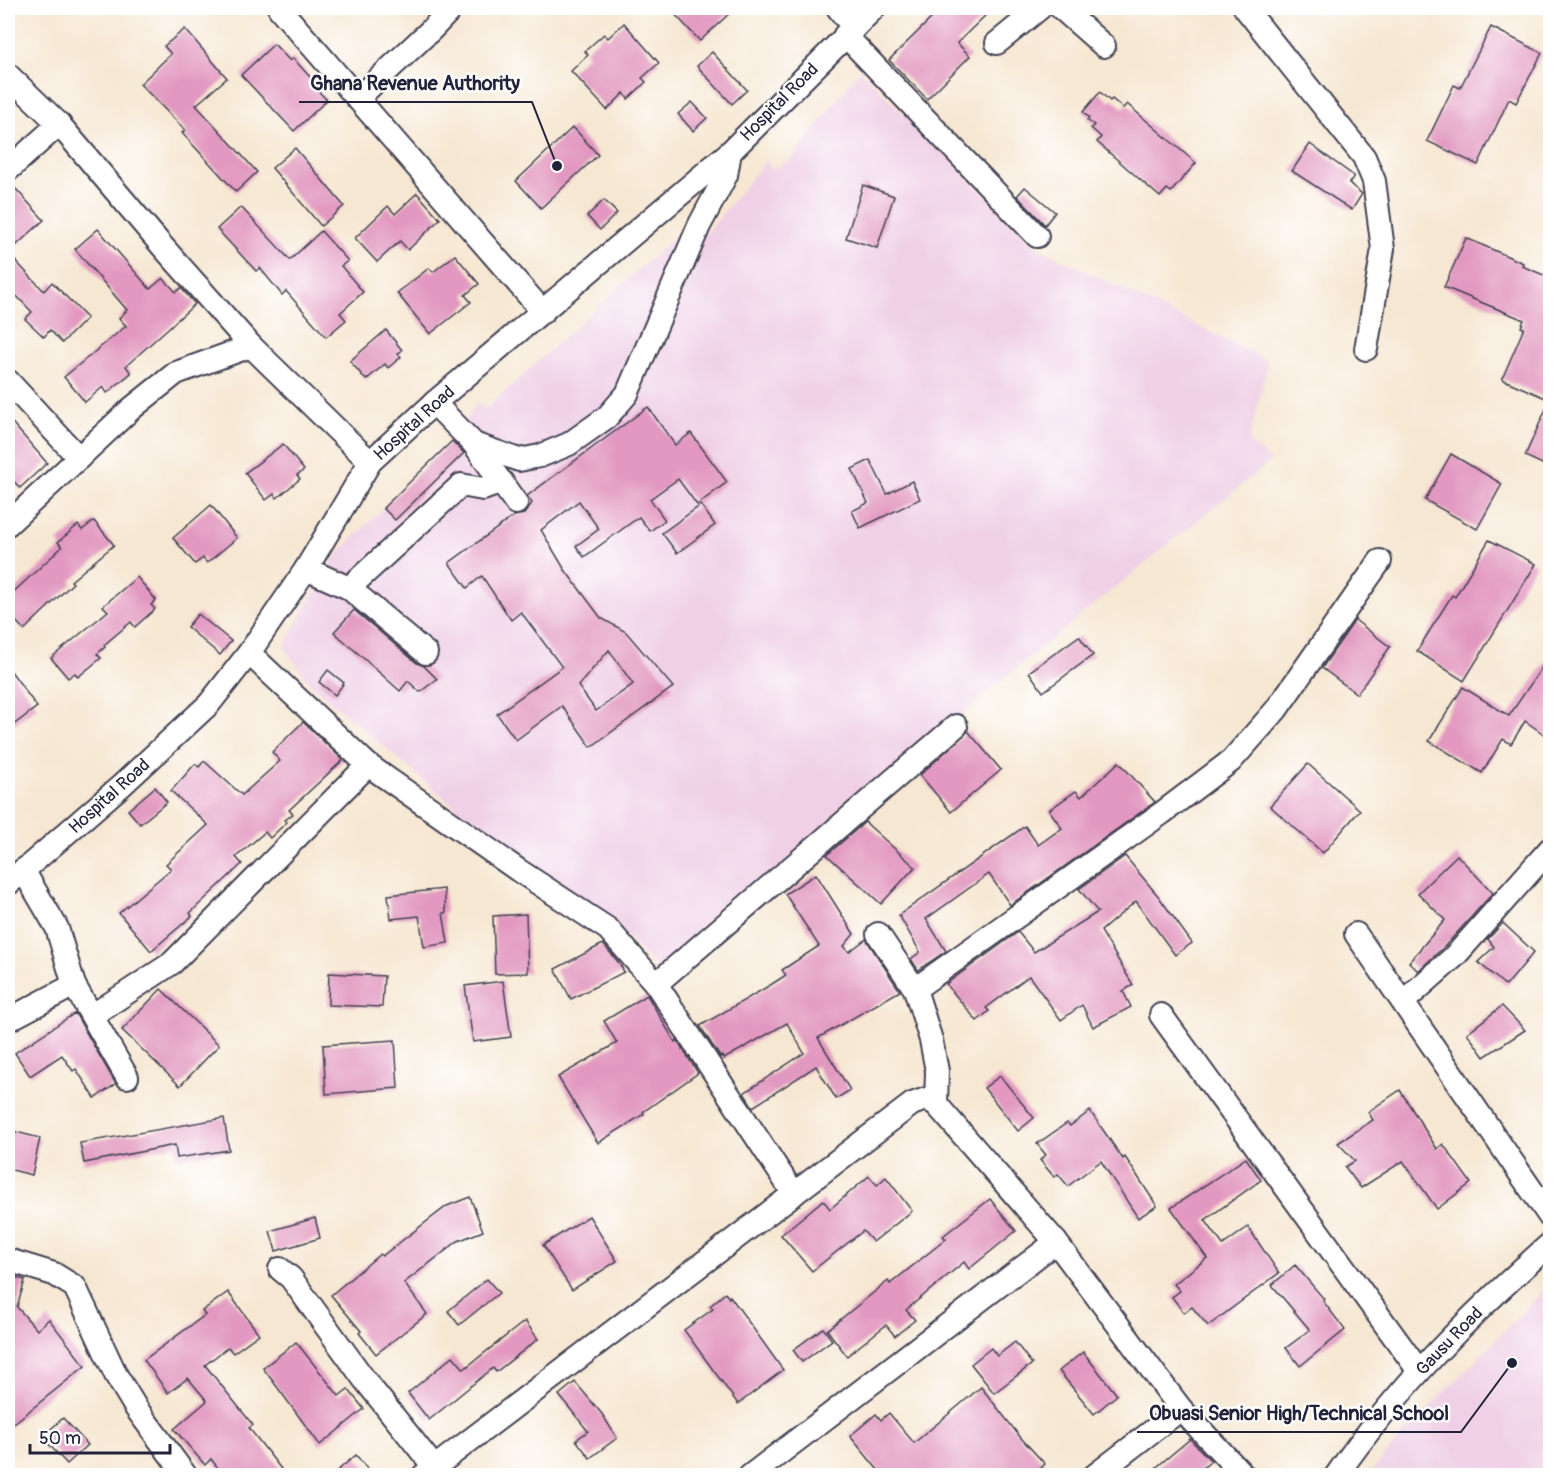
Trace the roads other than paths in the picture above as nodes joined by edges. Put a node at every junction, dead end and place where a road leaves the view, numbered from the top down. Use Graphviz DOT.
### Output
graph roads {
  1 [pos="279,8"];
  2 [pos="452,8"];
  3 [pos="838,8"];
  4 [pos="874,8"];
  5 [pos="1040,8"];
  6 [pos="1061,8"];
  7 [pos="1245,8"];
  8 [pos="849,31"];
  9 [pos="997,43"];
  10 [pos="1104,46"];
  11 [pos="8,75"];
  12 [pos="358,98"];
  13 [pos="59,124"];
  14 [pos="730,152"];
  15 [pos="8,170"];
  16 [pos="1037,236"];
  17 [pos="543,312"];
  18 [pos="251,346"];
  19 [pos="1366,349"];
  20 [pos="8,381"];
  21 [pos="434,403"];
  22 [pos="474,444"];
  23 [pos="79,458"];
  24 [pos="370,462"];
  25 [pos="502,482"];
  26 [pos="516,503"];
  27 [pos="8,524"];
  28 [pos="1380,561"];
  29 [pos="306,569"];
  30 [pos="348,588"];
  31 [pos="249,653"];
  32 [pos="426,653"];
  33 [pos="956,726"];
  34 [pos="369,765"];
  35 [pos="1551,849"];
  36 [pos="15,877"];
  37 [pos="878,934"];
  38 [pos="1356,934"];
  39 [pos="656,984"];
  40 [pos="74,985"];
  41 [pos="915,989"];
  42 [pos="1403,1002"];
  43 [pos="93,1015"];
  44 [pos="1161,1015"];
  45 [pos="8,1020"];
  46 [pos="127,1077"];
  47 [pos="936,1104"];
  48 [pos="794,1194"];
  49 [pos="1551,1217"];
  50 [pos="1056,1242"];
  51 [pos="1551,1244"];
  52 [pos="8,1260"];
  53 [pos="280,1269"];
  54 [pos="1419,1371"];
  55 [pos="1181,1409"];
  56 [pos="429,1471"];
  57 [pos="186,1476"];
  58 [pos="750,1476"];
  59 [pos="1094,1476"];
  60 [pos="1244,1476"];
  61 [pos="1336,1476"];
  1 -- 12 [label="street"];
  2 -- 12 [label="street"];
  3 -- 8 [label="street"];
  4 -- 8 [label="street, Hospital Road"];
  5 -- 9 [label="street"];
  6 -- 10 [label="street"];
  7 -- 19 [label="street"];
  8 -- 14 [label="street, Hospital Road"];
  8 -- 16 [label="street"];
  11 -- 13 [label="street"];
  12 -- 17 [label="street"];
  13 -- 15 [label="street"];
  13 -- 18 [label="street"];
  14 -- 17 [label="street, Hospital Road"];
  14 -- 22 [label="street"];
  17 -- 21 [label="street, Hospital Road"];
  18 -- 23 [label="street"];
  18 -- 24 [label="street"];
  20 -- 23 [label="street"];
  21 -- 22 [label="street"];
  21 -- 24 [label="street, Hospital Road"];
  22 -- 25 [label="street"];
  23 -- 27 [label="street"];
  24 -- 29 [label="street, Hospital Road"];
  25 -- 26 [label="street"];
  25 -- 30 [label="street"];
  28 -- 41 [label="street"];
  29 -- 30 [label="street"];
  29 -- 31 [label="street, Hospital Road"];
  30 -- 32 [label="street"];
  31 -- 34 [label="street"];
  31 -- 36 [label="street, Hospital Road"];
  33 -- 39 [label="street"];
  34 -- 39 [label="street"];
  34 -- 43 [label="street"];
  35 -- 42 [label="street"];
  36 -- 40 [label="street"];
  37 -- 41 [label="street"];
  38 -- 42 [label="street"];
  39 -- 48 [label="street"];
  40 -- 43 [label="street"];
  40 -- 45 [label="street"];
  41 -- 47 [label="street"];
  42 -- 49 [label="street"];
  43 -- 46 [label="street"];
  44 -- 54 [label="street"];
  47 -- 48 [label="street"];
  47 -- 50 [label="street"];
  48 -- 56 [label="street"];
  50 -- 55 [label="street"];
  50 -- 58 [label="street"];
  51 -- 54 [label="street, Gausu Road"];
  52 -- 57 [label="street"];
  53 -- 56 [label="street"];
  54 -- 61 [label="street, Gausu Road"];
  55 -- 59 [label="street"];
  55 -- 60 [label="street"];
}
